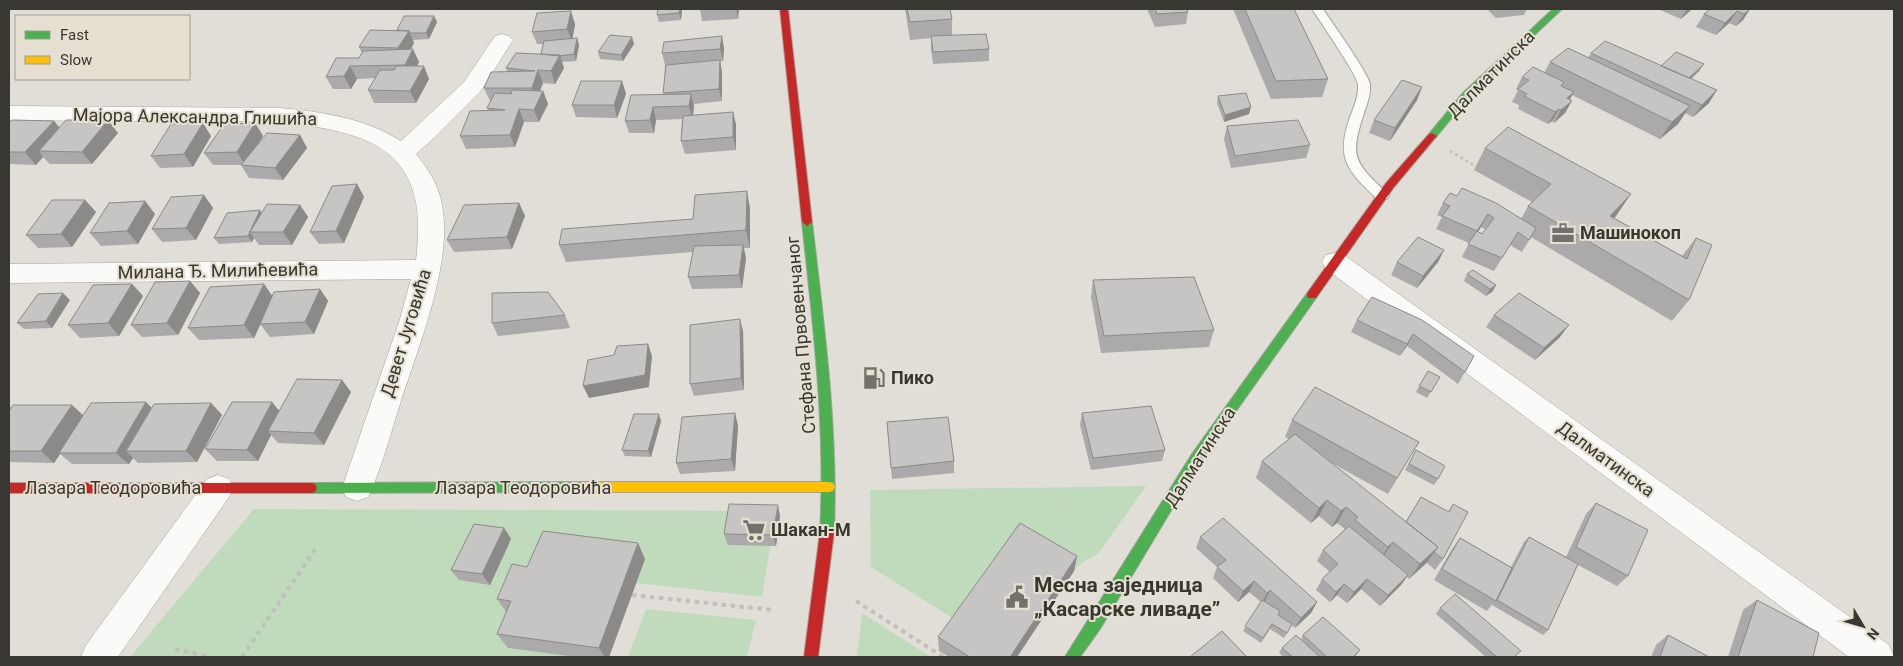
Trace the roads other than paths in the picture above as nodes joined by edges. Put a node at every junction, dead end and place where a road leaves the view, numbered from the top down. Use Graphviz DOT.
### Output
graph roads {
  1 [pos="784,9"];
  2 [pos="1318,9"];
  3 [pos="1558,9"];
  4 [pos="502,40"];
  5 [pos="9,114"];
  6 [pos="402,153"];
  7 [pos="1382,196"];
  8 [pos="1335,262"];
  9 [pos="426,269"];
  10 [pos="9,274"];
  11 [pos="829,487"];
  12 [pos="9,488"];
  13 [pos="218,488"];
  14 [pos="357,488"];
  15 [pos="98,657"];
  16 [pos="811,657"];
  17 [pos="1072,657"];
  18 [pos="1877,657"];
  1 -- 11 [label="street, Стефана Првовенчаног"];
  2 -- 7 [label="lane"];
  3 -- 7 [label="street, Далматинска"];
  4 -- 6 [label="street"];
  5 -- 6 [label="street, Мајора Александра Глишића"];
  6 -- 9 [label="street, Девет Југовића"];
  7 -- 8 [label="street, Далматинска"];
  8 -- 17 [label="street, Далматинска"];
  8 -- 18 [label="street, Далматинска"];
  9 -- 10 [label="street, Милана Ђ. Милићевића"];
  9 -- 14 [label="street, Девет Југовића"];
  11 -- 14 [label="street, Лазара Теодоровића"];
  11 -- 16 [label="street, Стефана Првовенчаног"];
  12 -- 13 [label="street, Лазара Теодоровића"];
  13 -- 14 [label="street, Лазара Теодоровића"];
  13 -- 15 [label="street, Лазара Теодоровића"];
}
